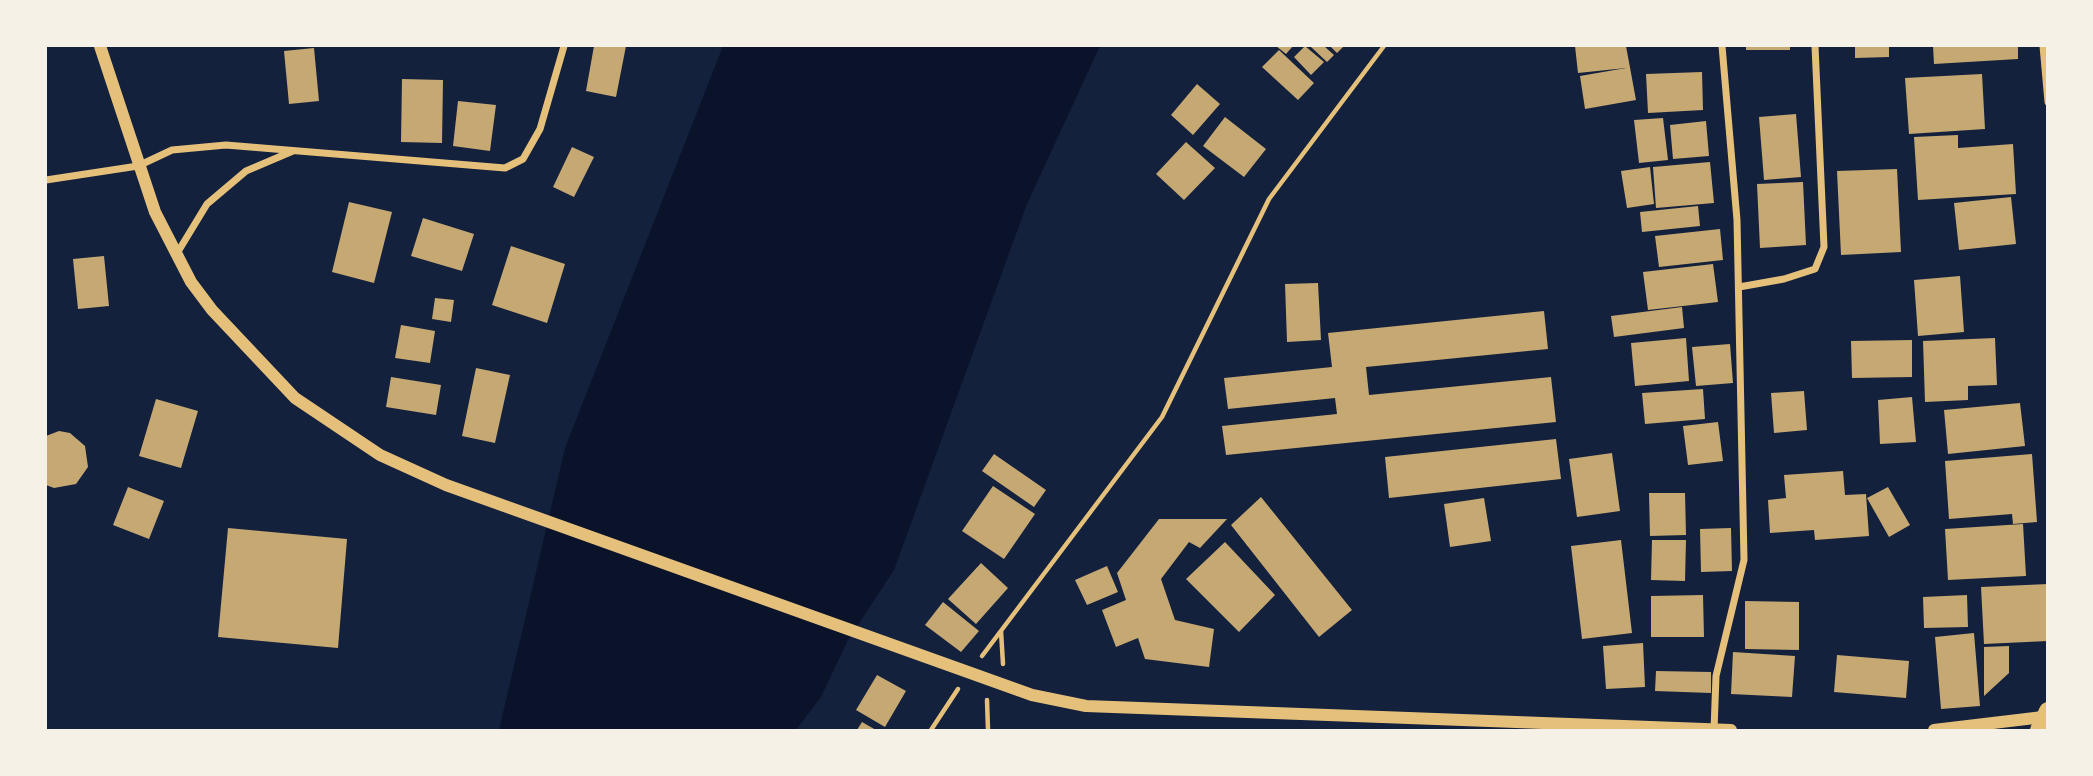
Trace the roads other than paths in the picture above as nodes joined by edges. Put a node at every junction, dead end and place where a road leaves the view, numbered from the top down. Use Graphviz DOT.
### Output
graph roads {
  1 [pos="100,46"];
  2 [pos="564,46"];
  3 [pos="1722,46"];
  4 [pos="1815,46"];
  5 [pos="2043,46"];
  6 [pos="2048,102"];
  7 [pos="294,151"];
  8 [pos="138,166"];
  9 [pos="46,180"];
  10 [pos="176,255"];
  11 [pos="1739,288"];
  12 [pos="2043,720"];
  13 [pos="1714,730"];
  14 [pos="1731,730"];
  15 [pos="1934,730"];
  1 -- 8 [label="street"];
  2 -- 7 [label="street"];
  3 -- 11 [label="street"];
  4 -- 11 [label="street"];
  5 -- 6 [label="street"];
  7 -- 8 [label="street"];
  7 -- 10 [label="street"];
  8 -- 9 [label="street"];
  8 -- 10 [label="street"];
  10 -- 13 [label="street"];
  11 -- 13 [label="street"];
  12 -- 15 [label="street"];
  13 -- 14 [label="street"];
}
